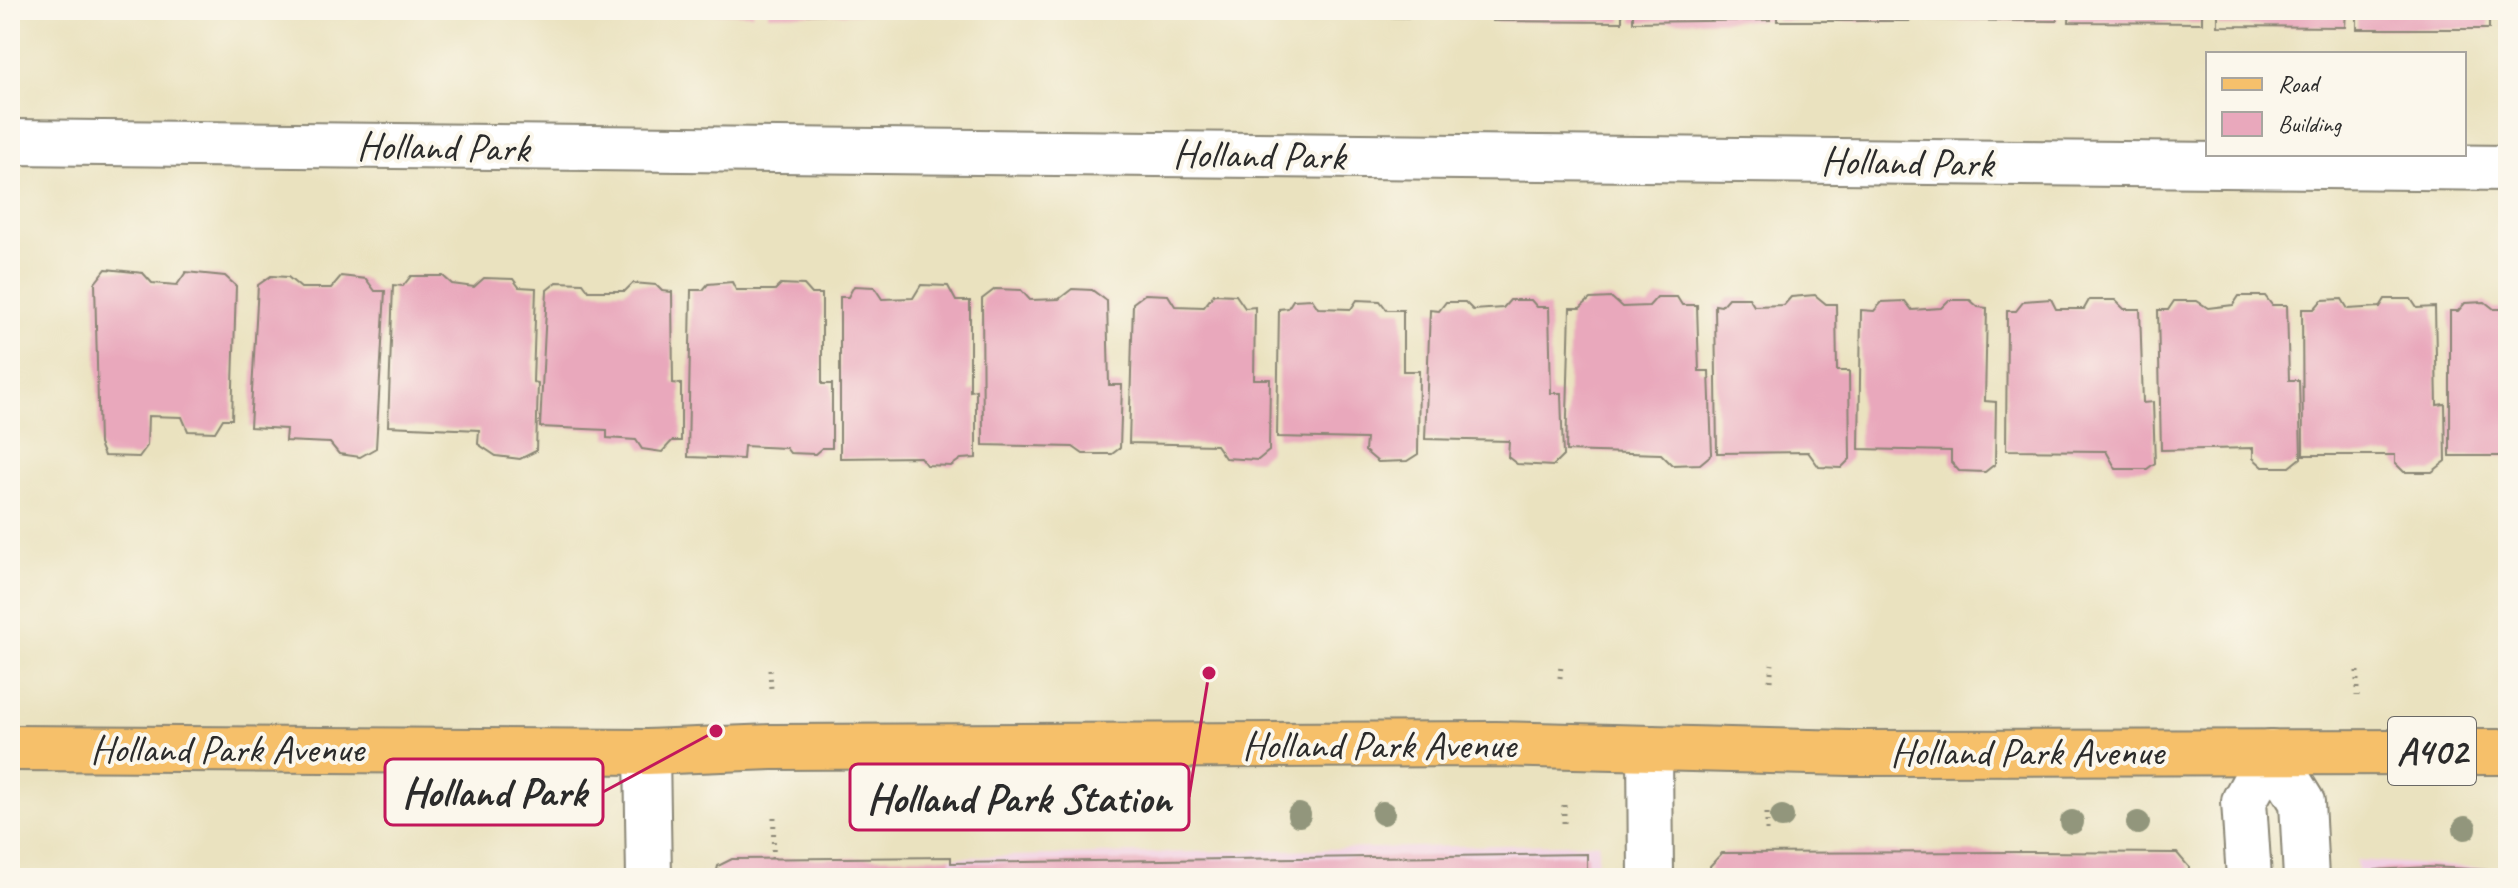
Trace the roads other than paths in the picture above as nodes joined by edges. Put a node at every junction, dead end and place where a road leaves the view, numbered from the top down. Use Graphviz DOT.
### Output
graph roads {
  1 [pos="10,142"];
  2 [pos="2508,168"];
  3 [pos="10,748"];
  4 [pos="1650,748"];
  5 [pos="647,752"];
  6 [pos="2271,752"];
  7 [pos="2508,752"];
  8 [pos="649,878"];
  9 [pos="1651,878"];
  10 [pos="2249,878"];
  11 [pos="2306,878"];
  1 -- 2 [label="street, Holland Park"];
  3 -- 5 [label="main road, Holland Park Avenue / A402"];
  4 -- 5 [label="main road, Holland Park Avenue / A402"];
  4 -- 6 [label="main road, Holland Park Avenue / A402"];
  4 -- 9 [label="street"];
  5 -- 8 [label="street"];
  6 -- 7 [label="main road, Holland Park Avenue / A402"];
  6 -- 10 [label="street"];
  6 -- 11 [label="street"];
}
